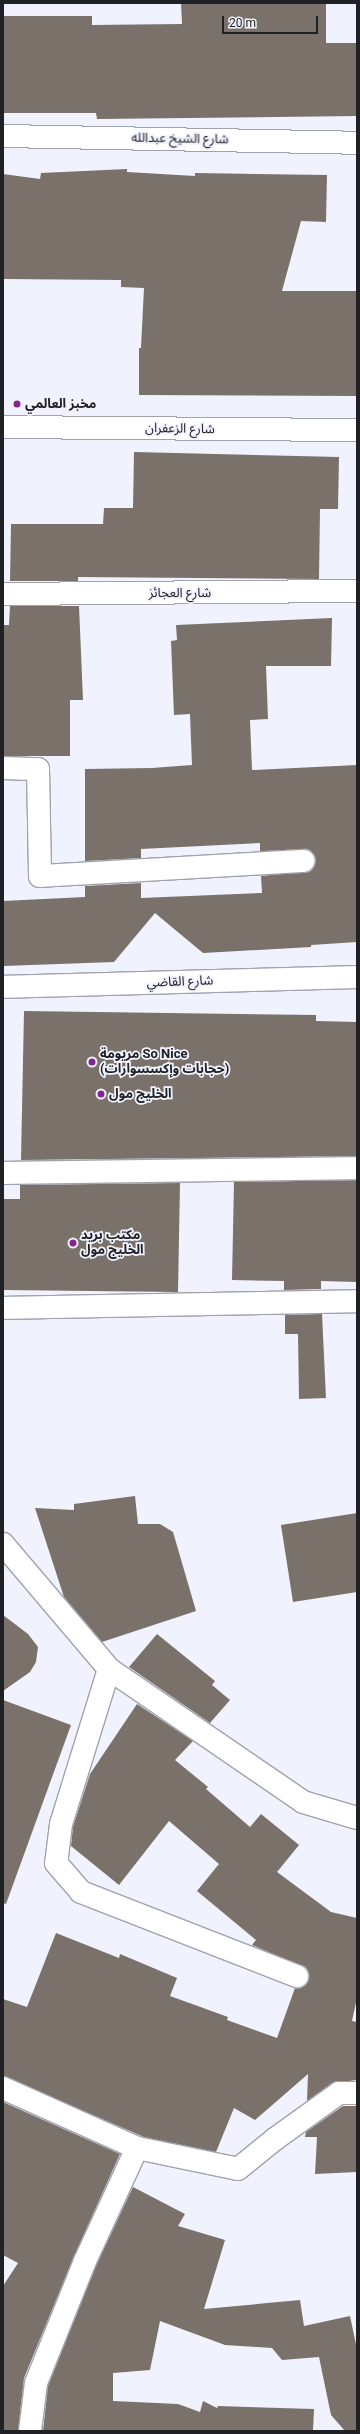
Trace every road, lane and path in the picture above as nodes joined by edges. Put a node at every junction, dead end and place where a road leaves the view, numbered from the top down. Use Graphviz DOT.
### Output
graph roads {
  1 [pos="3,136"];
  2 [pos="357,142"];
  3 [pos="3,427"];
  4 [pos="357,430"];
  5 [pos="357,592"];
  6 [pos="3,594"];
  7 [pos="3,768"];
  8 [pos="304,862"];
  9 [pos="357,977"];
  10 [pos="3,987"];
  11 [pos="357,1168"];
  12 [pos="3,1173"];
  13 [pos="357,1301"];
  14 [pos="3,1308"];
  15 [pos="3,1544"];
  16 [pos="109,1669"];
  17 [pos="357,1818"];
  18 [pos="297,1976"];
  19 [pos="3,2088"];
  20 [pos="357,2092"];
  21 [pos="137,2148"];
  22 [pos="30,2431"];
  1 -- 2 [label="street, شارع الشيخ عبدالله"];
  3 -- 4 [label="street, شارع الزعفران"];
  5 -- 6 [label="street, شارع العجائز"];
  7 -- 8 [label="street"];
  9 -- 10 [label="street, شارع القاضي"];
  11 -- 12 [label="street"];
  13 -- 14 [label="street"];
  15 -- 16 [label="street"];
  16 -- 17 [label="street"];
  16 -- 18 [label="street"];
  19 -- 21 [label="street"];
  20 -- 21 [label="street"];
  21 -- 22 [label="street"];
}
